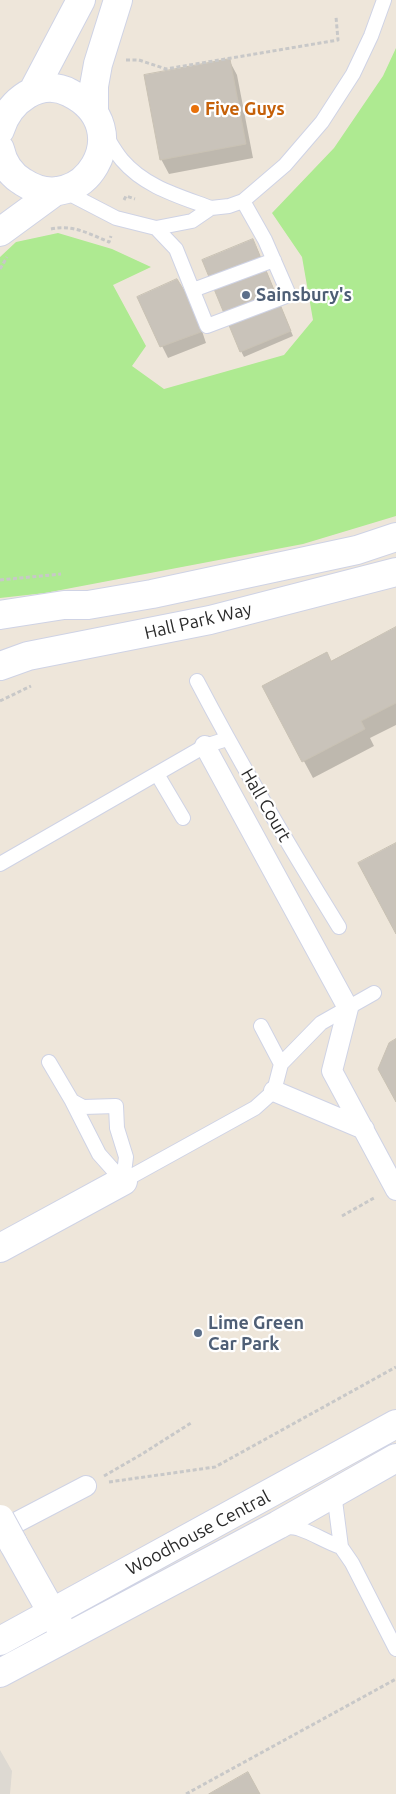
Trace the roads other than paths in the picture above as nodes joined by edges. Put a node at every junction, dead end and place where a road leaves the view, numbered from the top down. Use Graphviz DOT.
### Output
graph roads {
  1 [pos="80,0"];
  2 [pos="118,0"];
  3 [pos="384,0"];
  4 [pos="18,96"];
  5 [pos="98,120"];
  6 [pos="0,148"];
  7 [pos="59,191"];
  8 [pos="243,201"];
  9 [pos="211,208"];
  10 [pos="156,228"];
  11 [pos="0,232"];
  12 [pos="274,260"];
  13 [pos="193,290"];
  14 [pos="396,537"];
  15 [pos="396,572"];
  16 [pos="0,615"];
  17 [pos="0,666"];
  18 [pos="198,681"];
  19 [pos="227,739"];
  20 [pos="205,746"];
  21 [pos="158,774"];
  22 [pos="183,818"];
  23 [pos="0,864"];
  24 [pos="339,927"];
  25 [pos="374,993"];
  26 [pos="348,1008"];
  27 [pos="261,1026"];
  28 [pos="49,1062"];
  29 [pos="281,1064"];
  30 [pos="274,1091"];
  31 [pos="72,1101"];
  32 [pos="364,1129"];
  33 [pos="123,1182"];
  34 [pos="395,1189"];
  35 [pos="0,1248"];
  36 [pos="396,1424"];
  37 [pos="396,1458"];
  38 [pos="334,1459"];
  39 [pos="86,1486"];
  40 [pos="334,1493"];
  41 [pos="0,1519"];
  42 [pos="278,1525"];
  43 [pos="6,1537"];
  44 [pos="341,1547"];
  45 [pos="51,1613"];
  46 [pos="66,1637"];
  47 [pos="0,1641"];
  48 [pos="396,1649"];
  49 [pos="0,1673"];
  1 -- 4 [label="street"];
  2 -- 5 [label="street"];
  3 -- 8 [label="lane"];
  4 -- 5 [label="street"];
  4 -- 6 [label="street"];
  5 -- 7 [label="street"];
  5 -- 9 [label="lane"];
  6 -- 7 [label="street"];
  7 -- 10 [label="lane"];
  7 -- 11 [label="street"];
  8 -- 9 [label="lane"];
  8 -- 12 [label="lane"];
  9 -- 10 [label="lane"];
  10 -- 13 [label="lane"];
  12 -- 13 [label="lane"];
  12 -- 13 [label="lane"];
  14 -- 16 [label="street, Hall Park Way"];
  15 -- 17 [label="street, Hall Park Way"];
  18 -- 19 [label="lane, Hall Court"];
  19 -- 20 [label="lane"];
  19 -- 24 [label="lane, Hall Court"];
  20 -- 21 [label="lane"];
  20 -- 26 [label="street"];
  21 -- 22 [label="lane"];
  21 -- 23 [label="lane"];
  25 -- 26 [label="lane"];
  26 -- 29 [label="lane"];
  26 -- 32 [label="street"];
  27 -- 29 [label="lane"];
  28 -- 31 [label="lane"];
  29 -- 30 [label="lane"];
  30 -- 32 [label="street"];
  30 -- 33 [label="lane"];
  31 -- 33 [label="lane"];
  31 -- 33 [label="lane"];
  32 -- 34 [label="street"];
  33 -- 35 [label="street"];
  36 -- 38 [label="street, Woodhouse Central"];
  37 -- 40 [label="street, Woodhouse Central"];
  38 -- 40 [label="street"];
  38 -- 45 [label="street, Woodhouse Central"];
  39 -- 43 [label="street"];
  40 -- 42 [label="street, Woodhouse Central"];
  40 -- 44 [label="lane"];
  41 -- 43 [label="street, bridge"];
  42 -- 44 [label="lane"];
  42 -- 46 [label="street, Woodhouse Central"];
  43 -- 45 [label="street"];
  44 -- 48 [label="lane"];
  45 -- 46 [label="street"];
  45 -- 47 [label="street, Woodhouse Central"];
  46 -- 49 [label="street, Woodhouse Central"];
}
